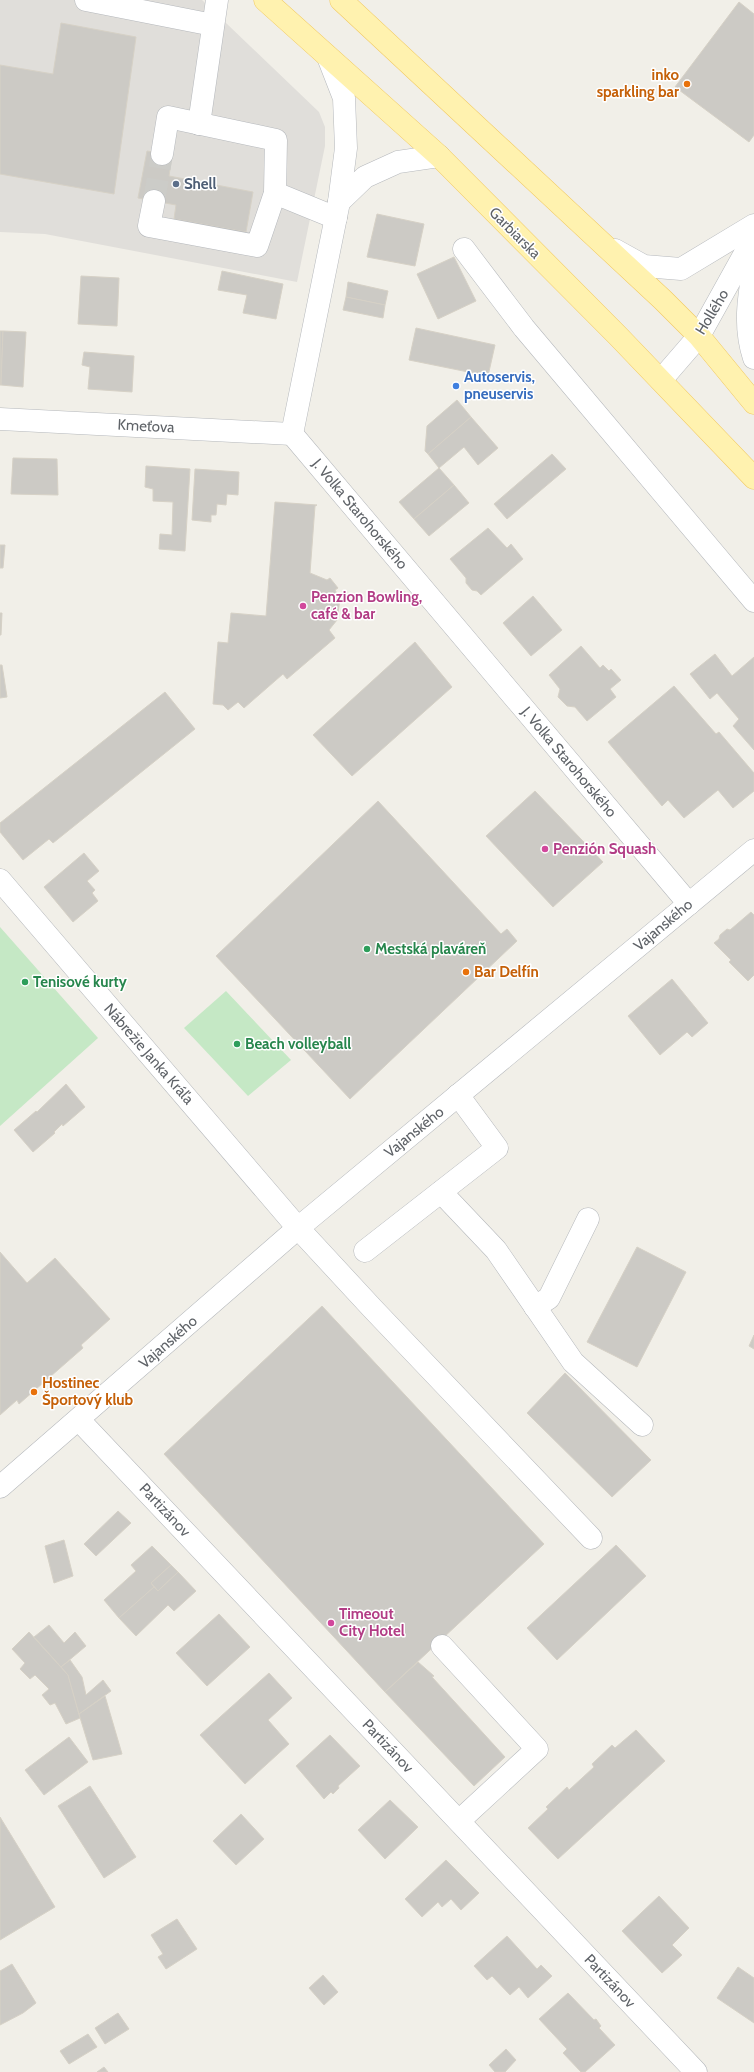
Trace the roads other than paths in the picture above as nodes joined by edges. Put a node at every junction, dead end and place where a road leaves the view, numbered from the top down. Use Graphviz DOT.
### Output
graph roads {
  1 [pos="86,0"];
  2 [pos="217,0"];
  3 [pos="265,0"];
  4 [pos="341,0"];
  5 [pos="213,25"];
  6 [pos="328,57"];
  7 [pos="199,124"];
  8 [pos="162,154"];
  9 [pos="439,156"];
  10 [pos="275,193"];
  11 [pos="154,201"];
  12 [pos="338,210"];
  13 [pos="754,225"];
  14 [pos="754,237"];
  15 [pos="606,245"];
  16 [pos="464,248"];
  17 [pos="754,268"];
  18 [pos="699,336"];
  19 [pos="754,358"];
  20 [pos="661,380"];
  21 [pos="754,403"];
  22 [pos="0,419"];
  23 [pos="292,434"];
  24 [pos="754,478"];
  25 [pos="754,601"];
  26 [pos="754,850"];
  27 [pos="0,880"];
  28 [pos="689,904"];
  29 [pos="458,1095"];
  30 [pos="441,1192"];
  31 [pos="588,1219"];
  32 [pos="298,1228"];
  33 [pos="365,1251"];
  34 [pos="535,1307"];
  35 [pos="79,1420"];
  36 [pos="642,1425"];
  37 [pos="0,1487"];
  38 [pos="591,1538"];
  39 [pos="442,1646"];
  40 [pos="459,1821"];
  41 [pos="696,2072"];
  1 -- 5 [label="street"];
  2 -- 5 [label="street"];
  3 -- 6 [label="main road, Garbiarska"];
  4 -- 15 [label="main road"];
  5 -- 7 [label="street"];
  6 -- 9 [label="main road, Garbiarska"];
  6 -- 12 [label="street"];
  7 -- 8 [label="street"];
  7 -- 10 [label="street"];
  9 -- 12 [label="street"];
  9 -- 20 [label="main road, Garbiarska"];
  10 -- 11 [label="street"];
  10 -- 12 [label="street"];
  12 -- 23 [label="street"];
  13 -- 15 [label="street"];
  14 -- 18 [label="street, Hollého"];
  15 -- 18 [label="main road"];
  16 -- 25 [label="street"];
  17 -- 19 [label="street, Hollého"];
  18 -- 20 [label="street, Hollého"];
  18 -- 21 [label="main road"];
  20 -- 24 [label="main road, Garbiarska"];
  22 -- 23 [label="street, Kmeťova"];
  23 -- 28 [label="street, J. Volka Starohorského"];
  26 -- 28 [label="street, Vajanského"];
  27 -- 32 [label="street, Nábrežie Janka Kráľa"];
  28 -- 29 [label="street, Vajanského"];
  29 -- 30 [label="street"];
  29 -- 32 [label="street, Vajanského"];
  30 -- 33 [label="street"];
  30 -- 34 [label="street"];
  31 -- 34 [label="street"];
  32 -- 35 [label="street, Vajanského"];
  32 -- 38 [label="street, Nábrežie Janka Kráľa"];
  34 -- 36 [label="street"];
  35 -- 37 [label="street, Vajanského"];
  35 -- 40 [label="street, Partizánov"];
  39 -- 40 [label="street"];
  40 -- 41 [label="street, Partizánov"];
}
